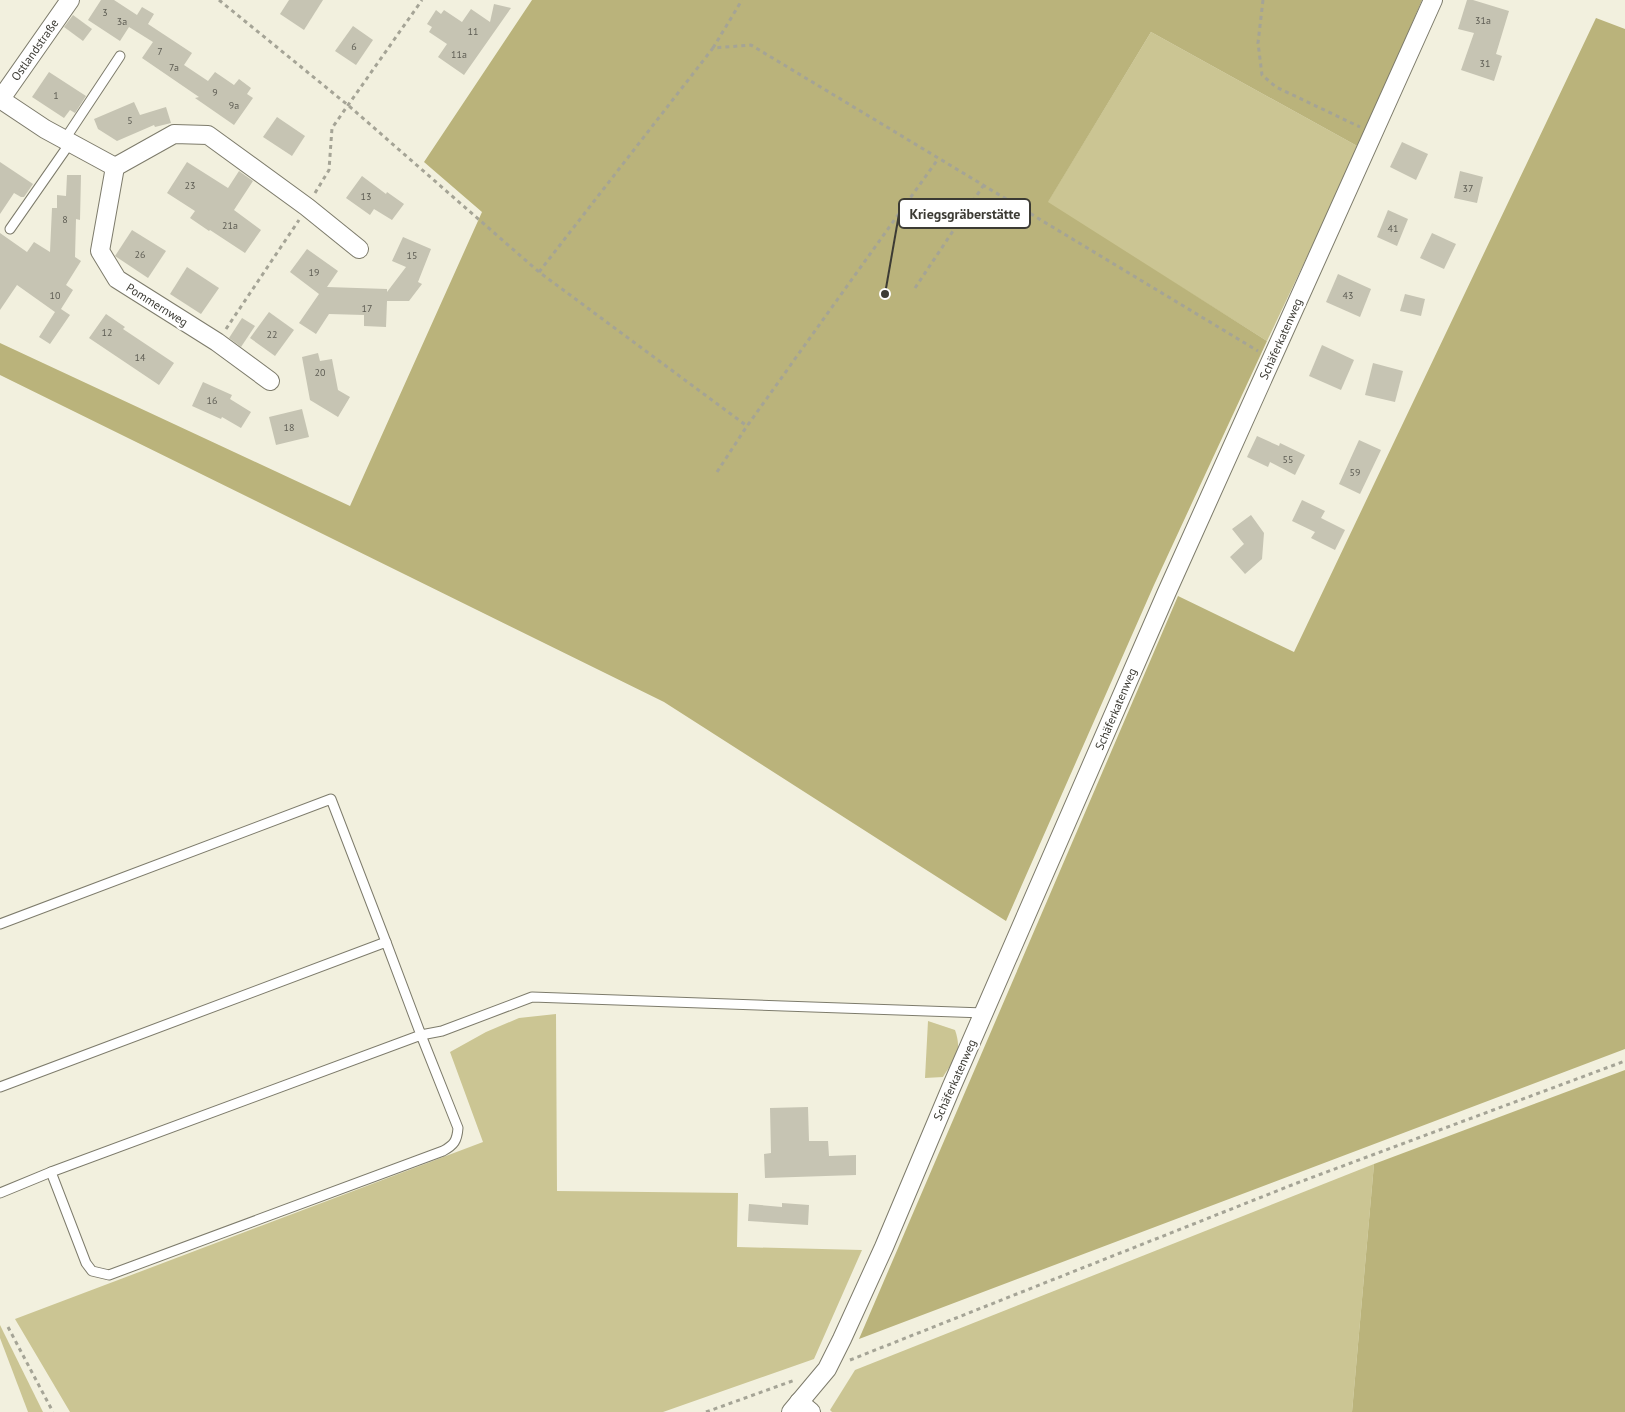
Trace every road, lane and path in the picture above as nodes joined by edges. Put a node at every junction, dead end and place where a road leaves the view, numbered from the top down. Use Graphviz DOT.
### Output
graph roads {
  1 [pos="70,0"];
  2 [pos="219,0"];
  3 [pos="422,0"];
  4 [pos="742,0"];
  5 [pos="1262,0"];
  6 [pos="1433,0"];
  7 [pos="714,48"];
  8 [pos="120,56"];
  9 [pos="0,99"];
  10 [pos="349,106"];
  11 [pos="1374,134"];
  12 [pos="68,141"];
  13 [pos="938,158"];
  14 [pos="115,167"];
  15 [pos="983,186"];
  16 [pos="308,207"];
  17 [pos="10,229"];
  18 [pos="359,249"];
  19 [pos="539,272"];
  20 [pos="915,288"];
  21 [pos="217,342"];
  22 [pos="1272,359"];
  23 [pos="270,380"];
  24 [pos="747,426"];
  25 [pos="717,472"];
  26 [pos="0,924"];
  27 [pos="386,942"];
  28 [pos="984,1013"];
  29 [pos="420,1035"];
  30 [pos="1625,1061"];
  31 [pos="0,1087"];
  32 [pos="51,1172"];
  33 [pos="0,1193"];
  34 [pos="8,1328"];
  35 [pos="827,1369"];
  36 [pos="799,1379"];
  37 [pos="800,1409"];
  38 [pos="53,1412"];
  39 [pos="706,1412"];
  1 -- 9 [label="street, Ostlandstraße"];
  2 -- 10 [label="path"];
  3 -- 10 [label="path"];
  4 -- 7 [label="path"];
  5 -- 11 [label="path"];
  6 -- 11 [label="street, Schäferkatenweg"];
  7 -- 13 [label="path"];
  7 -- 19 [label="path"];
  8 -- 12 [label="lane"];
  9 -- 12 [label="street"];
  10 -- 16 [label="path"];
  10 -- 19 [label="path"];
  11 -- 22 [label="street, Schäferkatenweg"];
  12 -- 14 [label="street"];
  12 -- 17 [label="lane"];
  13 -- 15 [label="path"];
  13 -- 24 [label="path"];
  14 -- 16 [label="street"];
  14 -- 21 [label="street, Pommernweg"];
  15 -- 20 [label="path"];
  15 -- 22 [label="path"];
  16 -- 18 [label="street"];
  16 -- 21 [label="path"];
  19 -- 24 [label="path"];
  21 -- 23 [label="street, Pommernweg"];
  22 -- 28 [label="street, Schäferkatenweg"];
  24 -- 25 [label="path"];
  26 -- 27 [label="lane"];
  27 -- 29 [label="lane"];
  27 -- 31 [label="lane"];
  28 -- 29 [label="lane"];
  28 -- 35 [label="street, Schäferkatenweg"];
  29 -- 32 [label="lane"];
  29 -- 32 [label="lane"];
  30 -- 35 [label="path"];
  32 -- 33 [label="lane"];
  34 -- 38 [label="path"];
  35 -- 37 [label="street, Schäferkatenweg"];
  36 -- 39 [label="path"];
}
